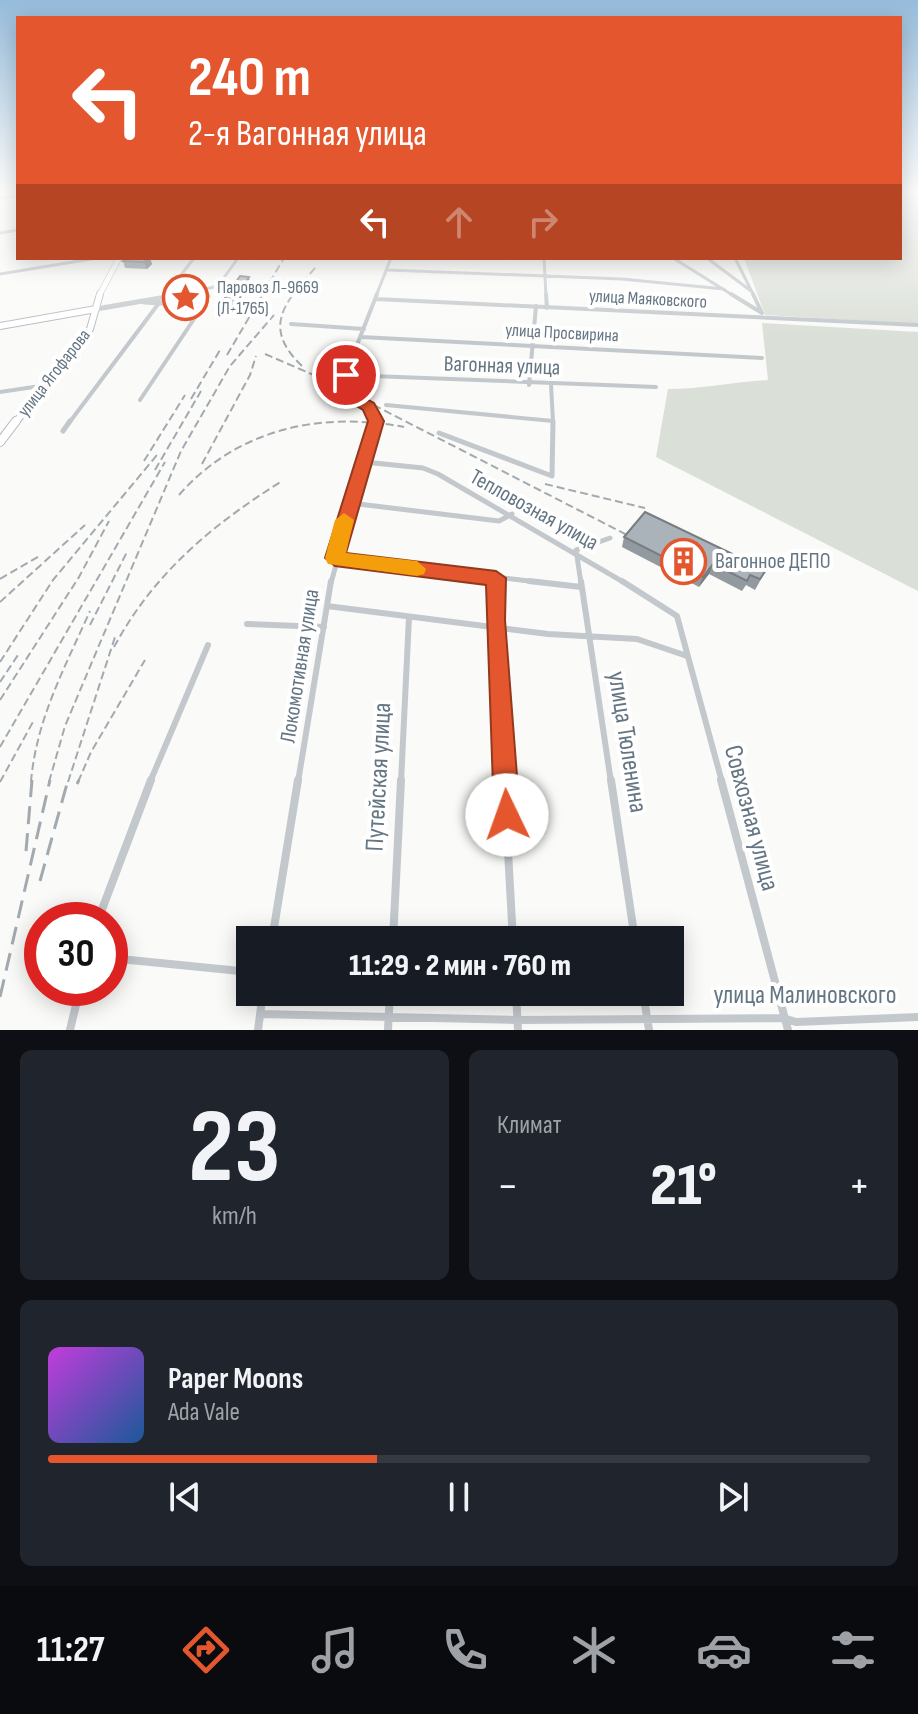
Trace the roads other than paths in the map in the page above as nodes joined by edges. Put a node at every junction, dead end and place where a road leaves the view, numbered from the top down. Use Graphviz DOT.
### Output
graph roads {
  1 [pos="85,260"];
  2 [pos="117,260"];
  3 [pos="192,260"];
  4 [pos="237,260"];
  5 [pos="390,260"];
  6 [pos="544,260"];
  7 [pos="676,260"];
  8 [pos="710,260"];
  9 [pos="736,260"];
  10 [pos="388,270"];
  11 [pos="0,274"];
  12 [pos="544,276"];
  13 [pos="724,289"];
  14 [pos="189,293"];
  15 [pos="756,296"];
  16 [pos="376,299"];
  17 [pos="162,300"];
  18 [pos="189,305"];
  19 [pos="536,306"];
  20 [pos="547,308"];
  21 [pos="96,309"];
  22 [pos="762,313"];
  23 [pos="754,318"];
  24 [pos="291,324"];
  25 [pos="918,325"];
  26 [pos="0,326"];
  27 [pos="364,329"];
  28 [pos="361,337"];
  29 [pos="532,345"];
  30 [pos="762,358"];
  31 [pos="346,375"];
  32 [pos="48,385"];
  33 [pos="529,385"];
  34 [pos="551,385"];
  35 [pos="656,387"];
  36 [pos="0,392"];
  37 [pos="140,400"];
  38 [pos="386,405"];
  39 [pos="553,421"];
  40 [pos="63,431"];
  41 [pos="439,433"];
  42 [pos="0,442"];
  43 [pos="364,462"];
  44 [pos="350,503"];
  45 [pos="512,514"];
  46 [pos="610,538"];
  47 [pos="576,550"];
  48 [pos="335,558"];
  49 [pos="496,578"];
  50 [pos="581,587"];
  51 [pos="327,606"];
  52 [pos="677,616"];
  53 [pos="409,617"];
  54 [pos="247,624"];
  55 [pos="324,627"];
  56 [pos="497,629"];
  57 [pos="589,637"];
  58 [pos="208,645"];
  59 [pos="687,656"];
  60 [pos="105,902"];
  61 [pos="274,926"];
  62 [pos="394,926"];
  63 [pos="512,926"];
  64 [pos="633,926"];
  65 [pos="128,958"];
  66 [pos="236,970"];
  67 [pos="76,1006"];
  68 [pos="261,1006"];
  69 [pos="389,1006"];
  70 [pos="645,1006"];
  71 [pos="260,1014"];
  72 [pos="647,1016"];
  73 [pos="918,1017"];
  74 [pos="389,1018"];
  75 [pos="783,1018"];
  76 [pos="518,1025"];
  77 [pos="70,1030"];
  78 [pos="258,1030"];
  79 [pos="388,1030"];
  80 [pos="649,1030"];
  81 [pos="788,1030"];
  1 -- 11 [label="street"];
  2 -- 21 [label="main road, улица Ягофарова"];
  3 -- 17 [label="street"];
  4 -- 14 [label="street"];
  5 -- 10 [label="street"];
  6 -- 12 [label="street"];
  7 -- 13 [label="street"];
  8 -- 15 [label="street"];
  9 -- 15 [label="street"];
  10 -- 12 [label="street"];
  10 -- 16 [label="street"];
  12 -- 13 [label="street"];
  12 -- 20 [label="street"];
  13 -- 22 [label="street"];
  14 -- 17 [label="street"];
  14 -- 18 [label="street"];
  15 -- 22 [label="street"];
  16 -- 19 [label="street, улица Маяковского"];
  16 -- 27 [label="street"];
  17 -- 18 [label="street"];
  17 -- 21 [label="street"];
  17 -- 40 [label="street"];
  18 -- 37 [label="street"];
  19 -- 20 [label="street, улица Маяковского"];
  19 -- 29 [label="street"];
  20 -- 23 [label="street, улица Маяковского"];
  21 -- 26 [label="main road"];
  21 -- 32 [label="main road, улица Ягофарова"];
  22 -- 23 [label="street"];
  23 -- 25 [label="street, улица Маяковского"];
  24 -- 27 [label="street"];
  27 -- 28 [label="street"];
  28 -- 29 [label="street, улица Просвирина"];
  28 -- 31 [label="street"];
  29 -- 30 [label="street, улица Просвирина"];
  29 -- 33 [label="street"];
  31 -- 33 [label="street, Вагонная улица"];
  31 -- 43 [label="street, Локомотивная улица"];
  32 -- 36 [label="street"];
  32 -- 42 [label="main road, улица Ягофарова"];
  33 -- 34 [label="street, Вагонная улица"];
  34 -- 35 [label="street, Вагонная улица"];
  34 -- 39 [label="street"];
  38 -- 39 [label="street"];
  39 -- 41 [label="street"];
  43 -- 44 [label="street, Локомотивная улица"];
  43 -- 45 [label="street, Тепловозная улица"];
  44 -- 45 [label="street"];
  44 -- 48 [label="street, Локомотивная улица"];
  45 -- 47 [label="street, Тепловозная улица"];
  46 -- 47 [label="street"];
  47 -- 50 [label="street, улица Тюленина"];
  47 -- 52 [label="street, Тепловозная улица"];
  48 -- 49 [label="street"];
  48 -- 51 [label="street, Локомотивная улица"];
  49 -- 50 [label="street"];
  49 -- 56 [label="street"];
  50 -- 57 [label="street, улица Тюленина"];
  51 -- 53 [label="street"];
  51 -- 55 [label="street, Локомотивная улица"];
  52 -- 59 [label="street, Совхозная улица"];
  53 -- 56 [label="street"];
  53 -- 62 [label="street, Путейская улица"];
  54 -- 55 [label="street"];
  55 -- 61 [label="street, Локомотивная улица"];
  56 -- 57 [label="street"];
  56 -- 63 [label="street"];
  57 -- 59 [label="street"];
  57 -- 64 [label="street, улица Тюленина"];
  58 -- 60 [label="street"];
  59 -- 75 [label="street, Совхозная улица"];
  65 -- 66 [label="street"];
  67 -- 77 [label="street"];
  68 -- 71 [label="street"];
  69 -- 74 [label="street"];
  70 -- 72 [label="street"];
  71 -- 74 [label="street, улица Малиновского"];
  71 -- 78 [label="street"];
  72 -- 75 [label="street, улица Малиновского"];
  72 -- 76 [label="street, улица Малиновского"];
  72 -- 80 [label="street"];
  73 -- 75 [label="street, улица Малиновского"];
  74 -- 76 [label="street, улица Малиновского"];
  74 -- 79 [label="street"];
  75 -- 81 [label="street, Совхозная улица"];
}
